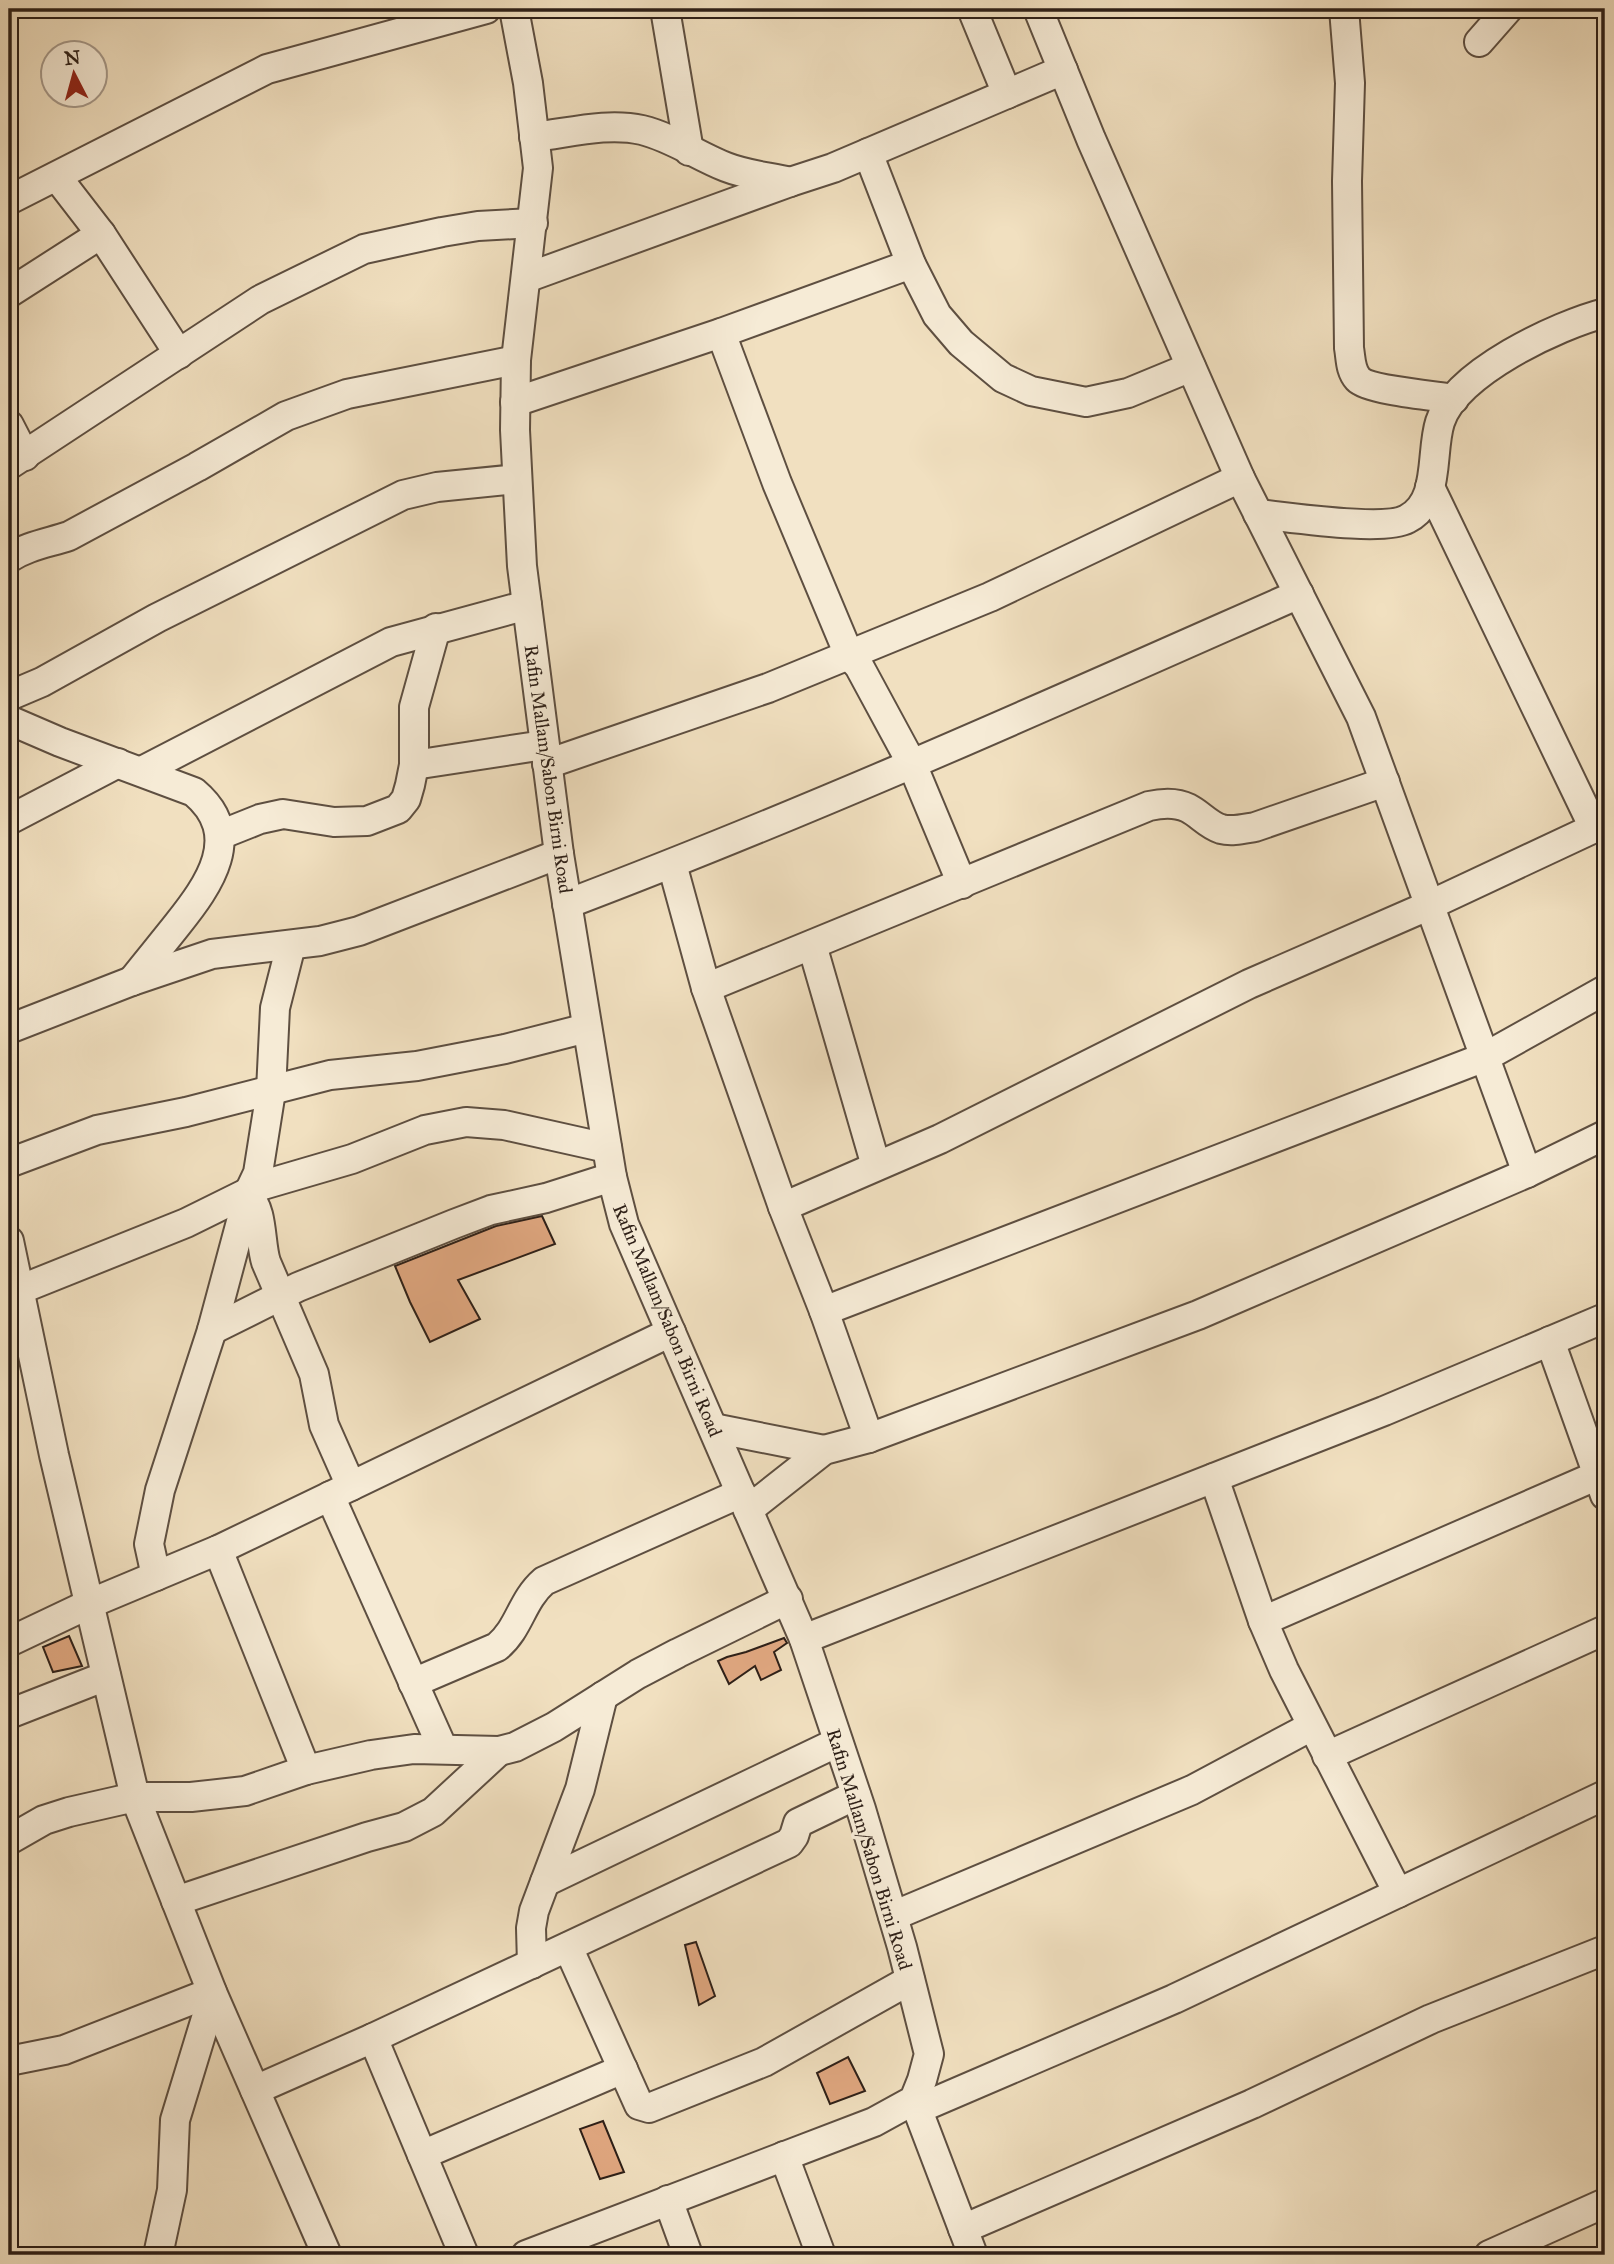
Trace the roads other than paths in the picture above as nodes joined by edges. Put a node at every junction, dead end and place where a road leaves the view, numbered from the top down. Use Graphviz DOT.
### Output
graph roads {
  1 [pos="486,9"];
  2 [pos="514,9"];
  3 [pos="665,9"];
  4 [pos="972,9"];
  5 [pos="1038,9"];
  6 [pos="1344,9"];
  7 [pos="1508,9"];
  8 [pos="1479,42"];
  9 [pos="1063,71"];
  10 [pos="1007,94"];
  11 [pos="534,137"];
  12 [pos="688,151"];
  13 [pos="868,153"];
  14 [pos="57,177"];
  15 [pos="790,181"];
  16 [pos="9,200"];
  17 [pos="533,223"];
  18 [pos="101,234"];
  19 [pos="911,264"];
  20 [pos="526,278"];
  21 [pos="9,293"];
  22 [pos="1605,313"];
  23 [pos="721,333"];
  24 [pos="179,355"];
  25 [pos="516,360"];
  26 [pos="1191,367"];
  27 [pos="1454,398"];
  28 [pos="515,402"];
  29 [pos="9,425"];
  30 [pos="17,460"];
  31 [pos="1240,478"];
  32 [pos="517,479"];
  33 [pos="1430,487"];
  34 [pos="1258,514"];
  35 [pos="9,558"];
  36 [pos="1299,594"];
  37 [pos="527,605"];
  38 [pos="436,628"];
  39 [pos="849,655"];
  40 [pos="9,696"];
  41 [pos="9,720"];
  42 [pos="545,754"];
  43 [pos="912,764"];
  44 [pos="414,765"];
  45 [pos="130,767"];
  46 [pos="1385,782"];
  47 [pos="9,820"];
  48 [pos="1600,826"];
  49 [pos="220,835"];
  50 [pos="559,854"];
  51 [pos="672,864"];
  52 [pos="962,884"];
  53 [pos="568,904"];
  54 [pos="1430,905"];
  55 [pos="291,945"];
  56 [pos="812,945"];
  57 [pos="132,981"];
  58 [pos="706,988"];
  59 [pos="1605,990"];
  60 [pos="587,1028"];
  61 [pos="9,1029"];
  62 [pos="1485,1057"];
  63 [pos="271,1091"];
  64 [pos="1605,1135"];
  65 [pos="607,1148"];
  66 [pos="9,1163"];
  67 [pos="876,1166"];
  68 [pos="1527,1173"];
  69 [pos="611,1177"];
  70 [pos="249,1194"];
  71 [pos="783,1207"];
  72 [pos="9,1241"];
  73 [pos="19,1290"];
  74 [pos="281,1295"];
  75 [pos="824,1311"];
  76 [pos="1605,1318"];
  77 [pos="212,1330"];
  78 [pos="671,1332"];
  79 [pos="1549,1341"];
  80 [pos="713,1428"];
  81 [pos="869,1438"];
  82 [pos="824,1450"];
  83 [pos="1214,1478"];
  84 [pos="1603,1481"];
  85 [pos="341,1491"];
  86 [pos="744,1501"];
  87 [pos="218,1550"];
  88 [pos="156,1576"];
  89 [pos="788,1599"];
  90 [pos="89,1604"];
  91 [pos="1264,1621"];
  92 [pos="1605,1630"];
  93 [pos="804,1639"];
  94 [pos="9,1642"];
  95 [pos="106,1676"];
  96 [pos="413,1683"];
  97 [pos="603,1696"];
  98 [pos="9,1714"];
  99 [pos="1312,1726"];
  100 [pos="838,1742"];
  101 [pos="443,1749"];
  102 [pos="499,1751"];
  103 [pos="1327,1756"];
  104 [pos="306,1770"];
  105 [pos="1605,1795"];
  106 [pos="856,1796"];
  107 [pos="135,1797"];
  108 [pos="9,1840"];
  109 [pos="545,1882"];
  110 [pos="1398,1892"];
  111 [pos="176,1901"];
  112 [pos="893,1916"];
  113 [pos="568,1947"];
  114 [pos="1605,1950"];
  115 [pos="532,1964"];
  116 [pos="910,1980"];
  117 [pos="209,1993"];
  118 [pos="373,2038"];
  119 [pos="9,2061"];
  120 [pos="623,2069"];
  121 [pos="255,2090"];
  122 [pos="916,2105"];
  123 [pos="422,2155"];
  124 [pos="784,2156"];
  125 [pos="668,2200"];
  126 [pos="1605,2203"];
  127 [pos="963,2229"];
  128 [pos="158,2255"];
  129 [pos="327,2255"];
  130 [pos="464,2255"];
  131 [pos="526,2255"];
  132 [pos="688,2255"];
  133 [pos="821,2255"];
  134 [pos="974,2255"];
  135 [pos="1489,2255"];
  1 -- 14 [label="street"];
  2 -- 11 [label="street, Rafin Mallam/Sabon Birni Road"];
  3 -- 12 [label="street"];
  4 -- 10 [label="street"];
  5 -- 9 [label="street"];
  6 -- 27 [label="street"];
  7 -- 8 [label="street"];
  9 -- 10 [label="street"];
  9 -- 26 [label="street"];
  10 -- 13 [label="street"];
  11 -- 12 [label="street"];
  11 -- 17 [label="street, Rafin Mallam/Sabon Birni Road"];
  12 -- 15 [label="street"];
  13 -- 15 [label="street"];
  13 -- 19 [label="street"];
  14 -- 16 [label="street"];
  14 -- 18 [label="street"];
  15 -- 20 [label="street"];
  17 -- 20 [label="street, Rafin Mallam/Sabon Birni Road"];
  17 -- 24 [label="street"];
  18 -- 21 [label="street"];
  18 -- 24 [label="street"];
  19 -- 23 [label="street"];
  19 -- 26 [label="street"];
  20 -- 25 [label="street, Rafin Mallam/Sabon Birni Road"];
  22 -- 27 [label="street"];
  23 -- 28 [label="street"];
  23 -- 39 [label="street"];
  24 -- 30 [label="street"];
  25 -- 28 [label="street, Rafin Mallam/Sabon Birni Road"];
  25 -- 35 [label="street"];
  26 -- 31 [label="street"];
  27 -- 33 [label="street"];
  28 -- 32 [label="street, Rafin Mallam/Sabon Birni Road"];
  29 -- 30 [label="street"];
  31 -- 34 [label="street"];
  31 -- 39 [label="street"];
  32 -- 37 [label="street, Rafin Mallam/Sabon Birni Road"];
  32 -- 40 [label="street"];
  33 -- 34 [label="street"];
  33 -- 48 [label="street"];
  34 -- 36 [label="street"];
  36 -- 43 [label="street"];
  36 -- 46 [label="street"];
  37 -- 38 [label="street"];
  37 -- 42 [label="street, Rafin Mallam/Sabon Birni Road"];
  38 -- 44 [label="street"];
  38 -- 45 [label="street"];
  39 -- 42 [label="street"];
  39 -- 43 [label="street"];
  41 -- 45 [label="street"];
  42 -- 44 [label="street"];
  42 -- 50 [label="street, Rafin Mallam/Sabon Birni Road"];
  43 -- 51 [label="street"];
  43 -- 52 [label="street"];
  44 -- 49 [label="street"];
  45 -- 47 [label="street"];
  45 -- 49 [label="street"];
  46 -- 52 [label="street"];
  46 -- 54 [label="street"];
  48 -- 54 [label="street"];
  49 -- 57 [label="street"];
  50 -- 53 [label="street, Rafin Mallam/Sabon Birni Road"];
  50 -- 55 [label="street"];
  51 -- 53 [label="street"];
  51 -- 58 [label="street"];
  52 -- 56 [label="street"];
  53 -- 60 [label="street, Rafin Mallam/Sabon Birni Road"];
  54 -- 62 [label="street"];
  54 -- 67 [label="street"];
  55 -- 57 [label="street"];
  55 -- 63 [label="street"];
  56 -- 58 [label="street"];
  56 -- 67 [label="street"];
  57 -- 61 [label="street"];
  58 -- 71 [label="street"];
  59 -- 62 [label="street"];
  60 -- 63 [label="street"];
  60 -- 65 [label="street, Rafin Mallam/Sabon Birni Road"];
  62 -- 68 [label="street"];
  62 -- 75 [label="street"];
  63 -- 66 [label="street"];
  63 -- 70 [label="street"];
  64 -- 68 [label="street"];
  65 -- 69 [label="street, Rafin Mallam/Sabon Birni Road"];
  65 -- 70 [label="street"];
  67 -- 71 [label="street"];
  68 -- 81 [label="street"];
  69 -- 74 [label="street"];
  69 -- 78 [label="street, Rafin Mallam/Sabon Birni Road"];
  70 -- 73 [label="street"];
  70 -- 74 [label="street"];
  70 -- 77 [label="street"];
  71 -- 75 [label="street"];
  72 -- 73 [label="street"];
  73 -- 90 [label="street"];
  74 -- 77 [label="street"];
  74 -- 85 [label="street"];
  75 -- 81 [label="street"];
  76 -- 79 [label="street"];
  77 -- 88 [label="street"];
  78 -- 80 [label="street, Rafin Mallam/Sabon Birni Road"];
  78 -- 85 [label="street"];
  79 -- 83 [label="street"];
  79 -- 84 [label="street"];
  80 -- 82 [label="street"];
  80 -- 86 [label="street, Rafin Mallam/Sabon Birni Road"];
  81 -- 82 [label="street"];
  82 -- 86 [label="street"];
  83 -- 91 [label="street"];
  83 -- 93 [label="street"];
  84 -- 91 [label="street"];
  85 -- 87 [label="street"];
  85 -- 96 [label="street"];
  86 -- 89 [label="street, Rafin Mallam/Sabon Birni Road"];
  86 -- 96 [label="street"];
  87 -- 88 [label="street"];
  87 -- 104 [label="street"];
  88 -- 90 [label="street"];
  89 -- 93 [label="street, Rafin Mallam/Sabon Birni Road"];
  89 -- 97 [label="street"];
  90 -- 94 [label="street"];
  90 -- 95 [label="street"];
  91 -- 99 [label="street"];
  92 -- 103 [label="street"];
  93 -- 100 [label="street, Rafin Mallam/Sabon Birni Road"];
  95 -- 98 [label="street"];
  95 -- 107 [label="street"];
  96 -- 101 [label="street"];
  97 -- 102 [label="street"];
  97 -- 109 [label="street"];
  99 -- 103 [label="street"];
  99 -- 112 [label="street"];
  100 -- 106 [label="street, Rafin Mallam/Sabon Birni Road"];
  100 -- 109 [label="street"];
  101 -- 102 [label="street"];
  101 -- 104 [label="street"];
  102 -- 111 [label="street"];
  103 -- 110 [label="street"];
  104 -- 107 [label="street"];
  105 -- 110 [label="street"];
  106 -- 112 [label="street, Rafin Mallam/Sabon Birni Road"];
  106 -- 113 [label="street"];
  107 -- 108 [label="street"];
  107 -- 111 [label="street"];
  109 -- 115 [label="street"];
  110 -- 122 [label="street"];
  111 -- 117 [label="street"];
  112 -- 116 [label="street, Rafin Mallam/Sabon Birni Road"];
  113 -- 115 [label="street"];
  113 -- 120 [label="street"];
  114 -- 127 [label="street"];
  115 -- 118 [label="street"];
  116 -- 120 [label="street"];
  116 -- 122 [label="street, Rafin Mallam/Sabon Birni Road"];
  117 -- 119 [label="street"];
  117 -- 121 [label="street"];
  117 -- 128 [label="street"];
  118 -- 121 [label="street"];
  118 -- 123 [label="street"];
  120 -- 123 [label="street"];
  121 -- 129 [label="street"];
  122 -- 124 [label="street"];
  122 -- 127 [label="street"];
  123 -- 130 [label="street"];
  124 -- 125 [label="street"];
  124 -- 133 [label="street"];
  125 -- 131 [label="street"];
  125 -- 132 [label="street"];
  126 -- 135 [label="street"];
  127 -- 134 [label="street"];
}
